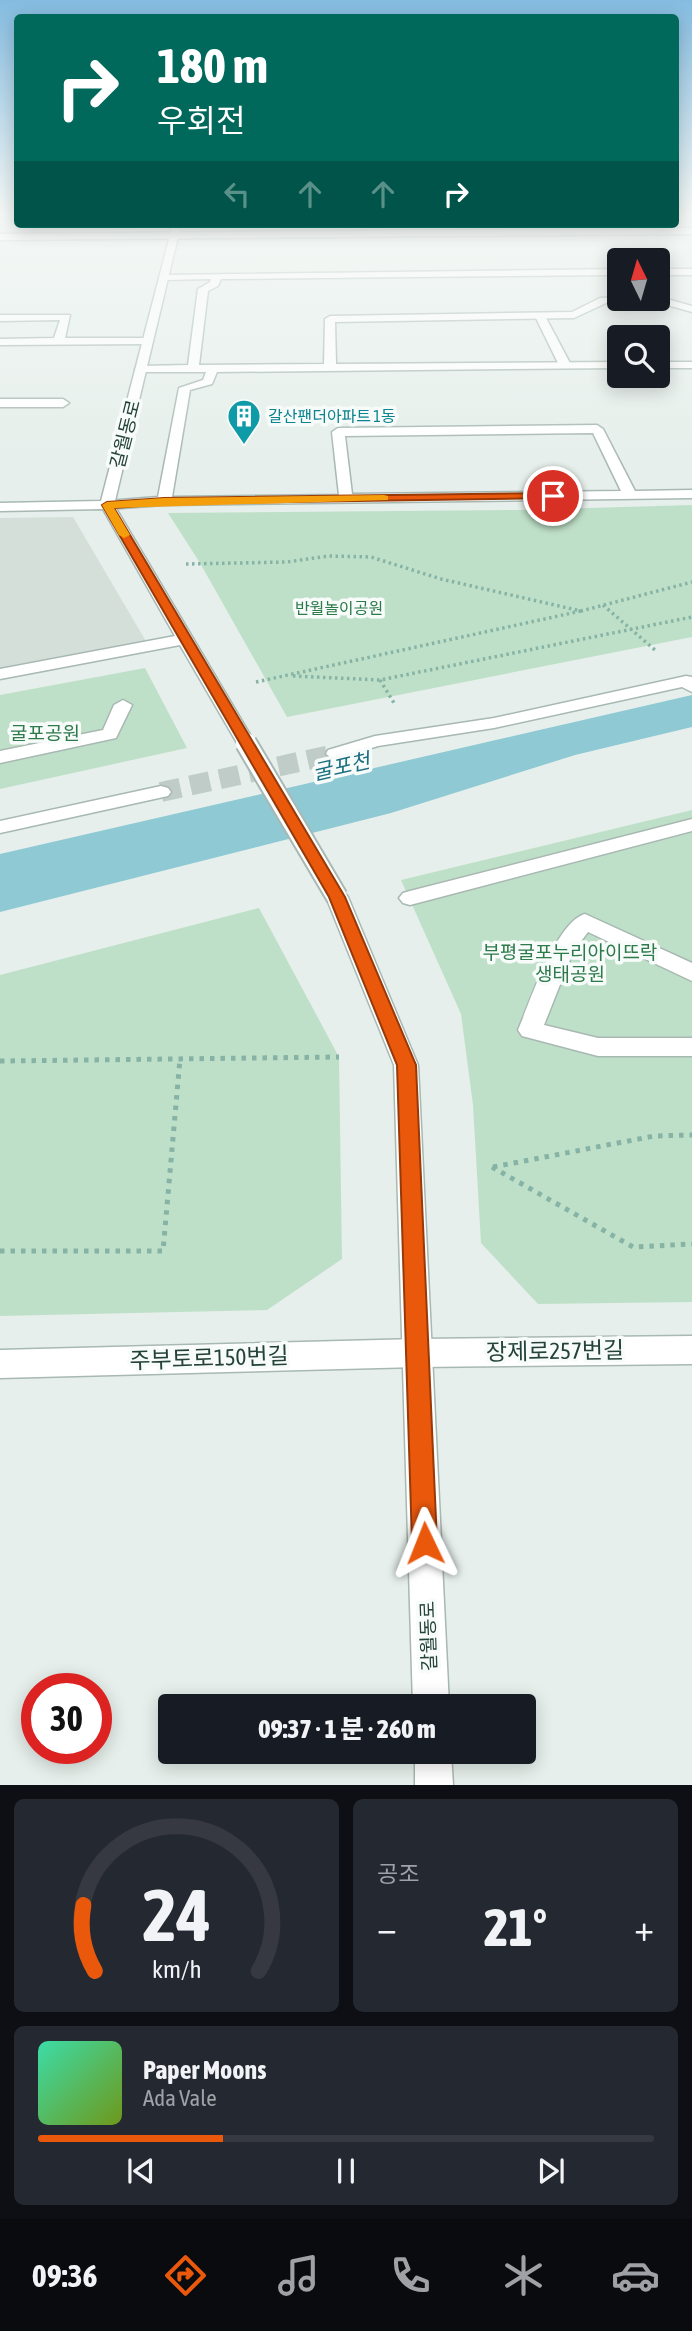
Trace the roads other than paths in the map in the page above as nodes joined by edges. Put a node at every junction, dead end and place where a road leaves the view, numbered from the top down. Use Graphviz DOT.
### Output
graph roads {
  1 [pos="159,297"];
  2 [pos="202,297"];
  3 [pos="607,300"];
  4 [pos="670,303"];
  5 [pos="692,309"];
  6 [pos="540,316"];
  7 [pos="0,318"];
  8 [pos="148,341"];
  9 [pos="0,342"];
  10 [pos="58,342"];
  11 [pos="565,365"];
  12 [pos="607,365"];
  13 [pos="670,365"];
  14 [pos="692,365"];
  15 [pos="330,367"];
  16 [pos="213,368"];
  17 [pos="141,369"];
  18 [pos="193,369"];
  19 [pos="0,403"];
  20 [pos="63,403"];
  21 [pos="630,495"];
  22 [pos="692,495"];
  23 [pos="346,499"];
  24 [pos="164,501"];
  25 [pos="107,505"];
  26 [pos="0,507"];
  27 [pos="185,639"];
  28 [pos="0,674"];
  29 [pos="689,684"];
  30 [pos="122,705"];
  31 [pos="335,754"];
  32 [pos="0,757"];
  33 [pos="162,792"];
  34 [pos="692,825"];
  35 [pos="0,827"];
  36 [pos="410,898"];
  37 [pos="692,973"];
  38 [pos="692,1047"];
  39 [pos="692,1350"];
  40 [pos="418,1353"];
  41 [pos="0,1364"];
  42 [pos="431,1694"];
  43 [pos="433,1764"];
  44 [pos="434,1785"];
  1 -- 8 [label="street, 갈월동로"];
  2 -- 18 [label="street"];
  3 -- 6 [label="street"];
  4 -- 5 [label="street"];
  6 -- 11 [label="street"];
  6 -- 15 [label="street"];
  7 -- 10 [label="street"];
  8 -- 10 [label="street"];
  8 -- 17 [label="street, 갈월동로"];
  9 -- 10 [label="street"];
  11 -- 12 [label="street"];
  11 -- 15 [label="street"];
  13 -- 14 [label="street"];
  15 -- 16 [label="street"];
  16 -- 18 [label="street"];
  16 -- 24 [label="street"];
  17 -- 18 [label="street"];
  17 -- 25 [label="street, 갈월동로"];
  19 -- 20 [label="street"];
  21 -- 22 [label="street"];
  21 -- 23 [label="street"];
  21 -- 23 [label="street"];
  23 -- 24 [label="street"];
  24 -- 25 [label="street"];
  25 -- 26 [label="street"];
  25 -- 27 [label="street, 갈월동로"];
  27 -- 28 [label="street"];
  27 -- 40 [label="street, 갈월동로, bridge"];
  29 -- 31 [label="street"];
  30 -- 32 [label="street"];
  33 -- 35 [label="street"];
  34 -- 36 [label="street"];
  37 -- 38 [label="street"];
  39 -- 40 [label="street, 장제로257번길"];
  40 -- 41 [label="street, 주부토로150번길"];
  40 -- 42 [label="street, 갈월동로"];
  43 -- 44 [label="street"];
}
